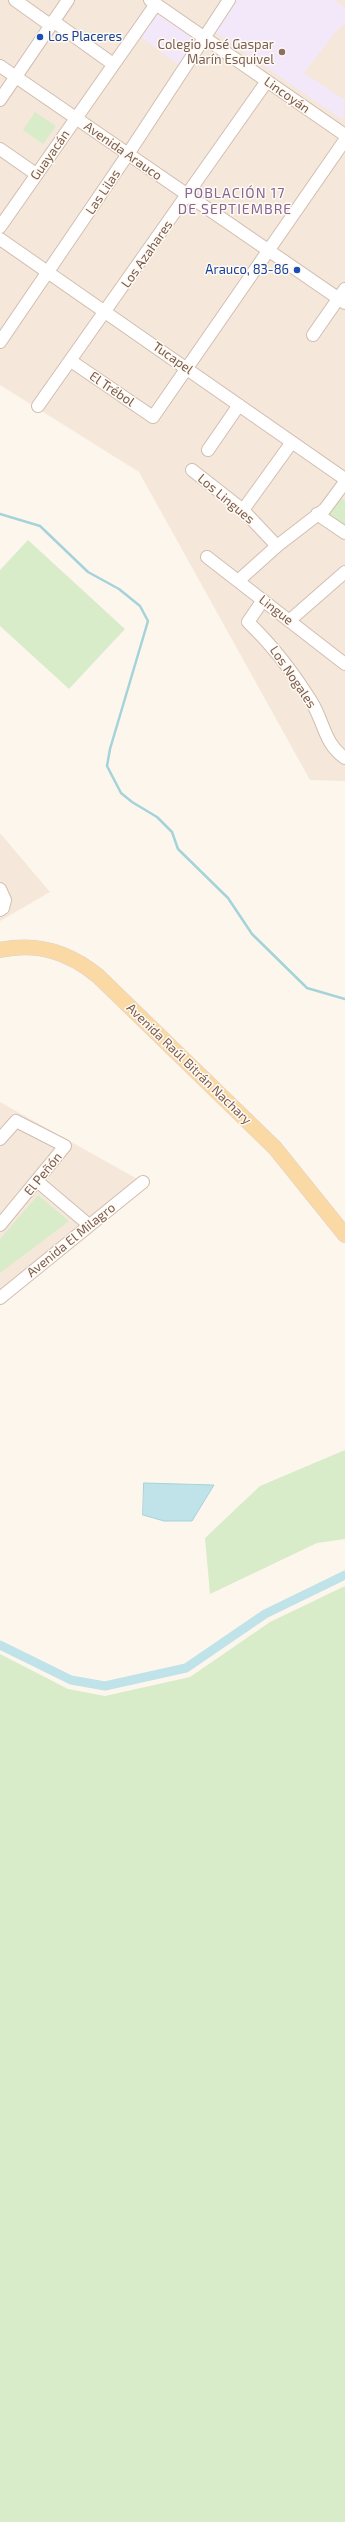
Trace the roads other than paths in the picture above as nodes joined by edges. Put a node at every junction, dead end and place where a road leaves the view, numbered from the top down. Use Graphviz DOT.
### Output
graph roads {
  1 [pos="15,0"];
  2 [pos="68,0"];
  3 [pos="229,0"];
  4 [pos="157,3"];
  5 [pos="52,23"];
  6 [pos="204,37"];
  7 [pos="113,64"];
  8 [pos="0,66"];
  9 [pos="16,77"];
  10 [pos="267,81"];
  11 [pos="0,100"];
  12 [pos="76,118"];
  13 [pos="345,135"];
  14 [pos="345,140"];
  15 [pos="0,149"];
  16 [pos="128,154"];
  17 [pos="36,174"];
  18 [pos="188,195"];
  19 [pos="0,227"];
  20 [pos="2,244"];
  21 [pos="268,250"];
  22 [pos="48,272"];
  23 [pos="343,297"];
  24 [pos="106,312"];
  25 [pos="313,335"];
  26 [pos="0,342"];
  27 [pos="71,361"];
  28 [pos="187,367"];
  29 [pos="240,405"];
  30 [pos="38,406"];
  31 [pos="292,442"];
  32 [pos="208,450"];
  33 [pos="192,470"];
  34 [pos="345,479"];
  35 [pos="345,482"];
  36 [pos="243,510"];
  37 [pos="317,514"];
  38 [pos="345,533"];
  39 [pos="277,546"];
  40 [pos="207,557"];
  41 [pos="345,572"];
  42 [pos="238,581"];
  43 [pos="263,600"];
  44 [pos="289,621"];
  45 [pos="343,660"];
  46 [pos="345,758"];
  47 [pos="0,950"];
  48 [pos="0,1139"];
  49 [pos="37,1181"];
  50 [pos="143,1182"];
  51 [pos="89,1225"];
  52 [pos="0,1226"];
  53 [pos="345,1235"];
  54 [pos="0,1298"];
  1 -- 5 [label="street"];
  2 -- 5 [label="street"];
  3 -- 6 [label="street, Las Lilas"];
  4 -- 6 [label="street, Lincoyán"];
  4 -- 7 [label="street, Guayacán"];
  5 -- 7 [label="street"];
  5 -- 9 [label="street"];
  6 -- 10 [label="street, Lincoyán"];
  6 -- 16 [label="street, Las Lilas"];
  7 -- 12 [label="street, Guayacán"];
  8 -- 9 [label="street, Avenida Arauco"];
  9 -- 11 [label="street"];
  9 -- 12 [label="street, Avenida Arauco"];
  10 -- 13 [label="street, Lincoyán"];
  10 -- 18 [label="street, Los Azahares"];
  12 -- 16 [label="street, Avenida Arauco"];
  12 -- 17 [label="street, Guayacán"];
  14 -- 21 [label="street"];
  15 -- 17 [label="street"];
  16 -- 18 [label="street, Avenida Arauco"];
  16 -- 22 [label="street, Las Lilas"];
  17 -- 19 [label="street, Guayacán"];
  18 -- 21 [label="street, Avenida Arauco"];
  18 -- 24 [label="street, Los Azahares"];
  20 -- 22 [label="street, Tucapel"];
  21 -- 23 [label="street, Avenida Arauco"];
  21 -- 28 [label="street"];
  22 -- 24 [label="street, Tucapel"];
  22 -- 26 [label="street, Las Lilas"];
  23 -- 25 [label="street"];
  24 -- 27 [label="street, Los Azahares"];
  24 -- 28 [label="street, Tucapel"];
  27 -- 28 [label="street, El Trébol"];
  27 -- 30 [label="street, Los Azahares"];
  28 -- 29 [label="street, Tucapel"];
  29 -- 31 [label="street, Tucapel"];
  29 -- 32 [label="street"];
  31 -- 34 [label="street, Tucapel"];
  31 -- 36 [label="street"];
  33 -- 36 [label="street, Los Lingues"];
  35 -- 37 [label="street"];
  36 -- 39 [label="street, Los Lingues"];
  37 -- 38 [label="street"];
  37 -- 39 [label="street"];
  39 -- 42 [label="street"];
  40 -- 42 [label="street, Lingue"];
  41 -- 44 [label="street"];
  42 -- 43 [label="street, Lingue"];
  43 -- 44 [label="street, Lingue"];
  43 -- 46 [label="street, Los Nogales"];
  44 -- 45 [label="street, Lingue"];
  47 -- 53 [label="main road, Avenida Raúl Bitrán Nachary"];
  48 -- 49 [label="street, El Peñón"];
  49 -- 51 [label="street"];
  49 -- 52 [label="street, El Peñón"];
  50 -- 51 [label="street, Avenida El Milagro"];
  51 -- 54 [label="street, Avenida El Milagro"];
}
